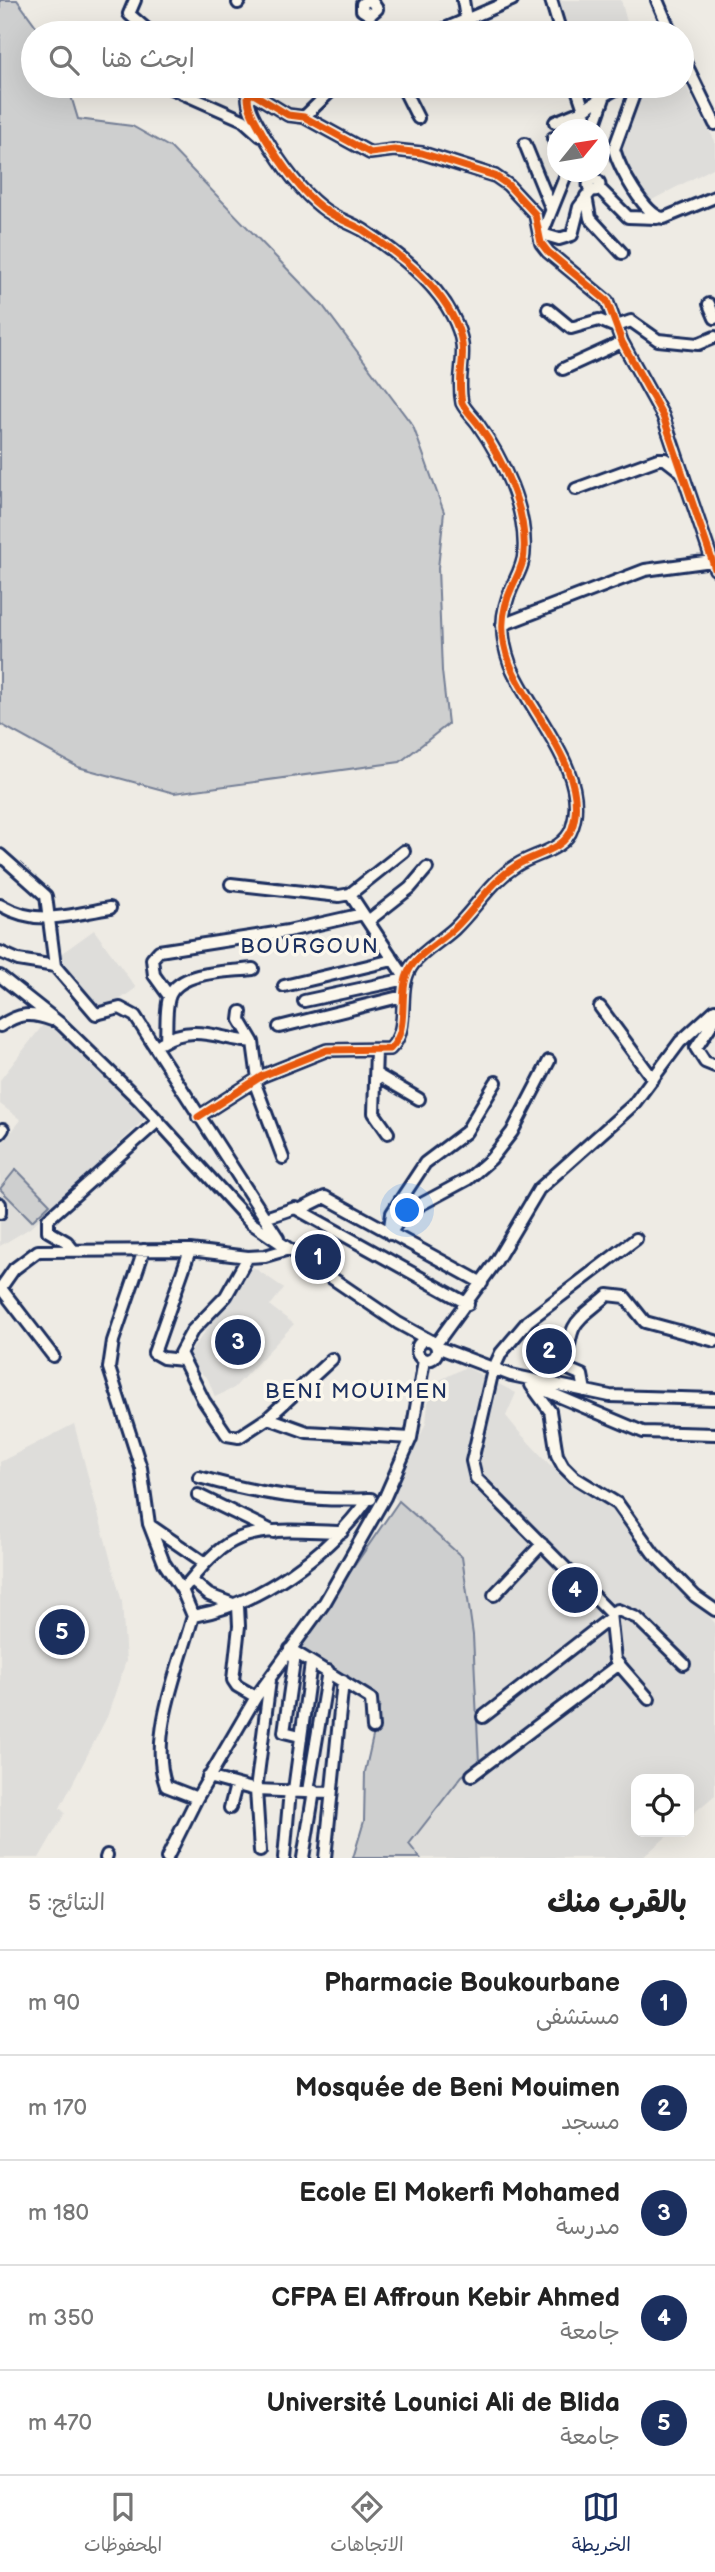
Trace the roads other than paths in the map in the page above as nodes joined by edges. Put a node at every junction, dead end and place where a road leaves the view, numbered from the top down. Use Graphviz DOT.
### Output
graph roads {
  1 [pos="135,0"];
  2 [pos="463,0"];
  3 [pos="512,0"];
  4 [pos="551,0"];
  5 [pos="657,0"];
  6 [pos="466,19"];
  7 [pos="134,21"];
  8 [pos="462,21"];
  9 [pos="557,21"];
  10 [pos="666,21"];
  11 [pos="694,81"];
  12 [pos="193,98"];
  13 [pos="248,98"];
  14 [pos="264,98"];
  15 [pos="267,98"];
  16 [pos="324,98"];
  17 [pos="408,98"];
  18 [pos="580,98"];
  19 [pos="601,98"];
  20 [pos="604,98"];
  21 [pos="633,98"];
  22 [pos="269,102"];
  23 [pos="584,110"];
  24 [pos="304,117"];
  25 [pos="418,118"];
  26 [pos="562,119"];
  27 [pos="585,119"];
  28 [pos="597,119"];
  29 [pos="715,124"];
  30 [pos="267,141"];
  31 [pos="524,144"];
  32 [pos="563,182"];
  33 [pos="592,185"];
  34 [pos="715,197"];
  35 [pos="551,208"];
  36 [pos="658,218"];
  37 [pos="541,238"];
  38 [pos="622,254"];
  39 [pos="709,304"];
  40 [pos="548,309"];
  41 [pos="715,318"];
  42 [pos="617,327"];
  43 [pos="715,337"];
  44 [pos="622,342"];
  45 [pos="563,369"];
  46 [pos="684,474"];
  47 [pos="576,489"];
  48 [pos="713,565"];
  49 [pos="502,625"];
  50 [pos="404,851"];
  51 [pos="0,855"];
  52 [pos="427,868"];
  53 [pos="231,884"];
  54 [pos="350,894"];
  55 [pos="0,905"];
  56 [pos="110,908"];
  57 [pos="365,918"];
  58 [pos="49,919"];
  59 [pos="0,952"];
  60 [pos="393,960"];
  61 [pos="55,966"];
  62 [pos="253,969"];
  63 [pos="0,976"];
  64 [pos="406,979"];
  65 [pos="284,986"];
  66 [pos="169,996"];
  67 [pos="403,996"];
  68 [pos="304,1001"];
  69 [pos="600,1007"];
  70 [pos="715,1010"];
  71 [pos="241,1012"];
  72 [pos="715,1019"];
  73 [pos="59,1023"];
  74 [pos="0,1026"];
  75 [pos="279,1027"];
  76 [pos="166,1040"];
  77 [pos="253,1042"];
  78 [pos="155,1046"];
  79 [pos="376,1050"];
  80 [pos="549,1061"];
  81 [pos="715,1066"];
  82 [pos="376,1074"];
  83 [pos="653,1079"];
  84 [pos="256,1080"];
  85 [pos="496,1082"];
  86 [pos="419,1099"];
  87 [pos="198,1117"];
  88 [pos="158,1121"];
  89 [pos="388,1133"];
  90 [pos="283,1158"];
  91 [pos="0,1204"];
  92 [pos="299,1210"];
  93 [pos="0,1213"];
  94 [pos="265,1218"];
  95 [pos="390,1234"];
  96 [pos="636,1239"];
  97 [pos="285,1246"];
  98 [pos="144,1250"];
  99 [pos="190,1250"];
  100 [pos="74,1251"];
  101 [pos="248,1257"];
  102 [pos="482,1283"];
  103 [pos="0,1288"];
  104 [pos="468,1304"];
  105 [pos="398,1323"];
  106 [pos="715,1340"];
  107 [pos="435,1347"];
  108 [pos="417,1349"];
  109 [pos="53,1356"];
  110 [pos="332,1359"];
  111 [pos="182,1360"];
  112 [pos="424,1360"];
  113 [pos="493,1370"];
  114 [pos="510,1375"];
  115 [pos="531,1385"];
  116 [pos="585,1391"];
  117 [pos="715,1399"];
  118 [pos="268,1418"];
  119 [pos="715,1434"];
  120 [pos="411,1438"];
  121 [pos="199,1477"];
  122 [pos="198,1495"];
  123 [pos="385,1497"];
  124 [pos="368,1499"];
  125 [pos="149,1524"];
  126 [pos="274,1532"];
  127 [pos="342,1532"];
  128 [pos="542,1544"];
  129 [pos="205,1563"];
  130 [pos="191,1580"];
  131 [pos="182,1590"];
  132 [pos="494,1595"];
  133 [pos="238,1606"];
  134 [pos="715,1610"];
  135 [pos="193,1616"];
  136 [pos="610,1616"];
  137 [pos="293,1651"];
  138 [pos="311,1663"];
  139 [pos="684,1664"];
  140 [pos="618,1665"];
  141 [pos="328,1671"];
  142 [pos="271,1675"];
  143 [pos="344,1681"];
  144 [pos="256,1697"];
  145 [pos="649,1699"];
  146 [pos="483,1717"];
  147 [pos="373,1728"];
  148 [pos="300,1736"];
  149 [pos="472,1776"];
  150 [pos="208,1777"];
  151 [pos="236,1785"];
  152 [pos="256,1790"];
  153 [pos="292,1790"];
  154 [pos="311,1791"];
  155 [pos="330,1793"];
  156 [pos="197,1798"];
  157 [pos="230,1808"];
  158 [pos="260,1851"];
  159 [pos="167,1858"];
  160 [pos="284,1858"];
  161 [pos="303,1858"];
  162 [pos="325,1858"];
  1 -- 7 [label="street"];
  2 -- 6 [label="street"];
  3 -- 6 [label="street"];
  4 -- 9 [label="street"];
  5 -- 10 [label="street"];
  6 -- 8 [label="street"];
  11 -- 29 [label="street"];
  12 -- 30 [label="street"];
  13 -- 30 [label="street"];
  14 -- 22 [label="street"];
  15 -- 22 [label="street"];
  16 -- 24 [label="street"];
  17 -- 25 [label="street"];
  18 -- 23 [label="street"];
  19 -- 23 [label="street"];
  20 -- 28 [label="street"];
  21 -- 36 [label="street"];
  22 -- 24 [label="street"];
  23 -- 26 [label="street"];
  23 -- 27 [label="street"];
  24 -- 37 [label="street"];
  30 -- 49 [label="street"];
  31 -- 35 [label="street"];
  32 -- 35 [label="street"];
  33 -- 36 [label="street"];
  33 -- 37 [label="street"];
  33 -- 38 [label="street"];
  34 -- 36 [label="street"];
  35 -- 37 [label="street"];
  37 -- 42 [label="street"];
  39 -- 41 [label="street"];
  40 -- 42 [label="street"];
  42 -- 43 [label="street"];
  42 -- 44 [label="street"];
  44 -- 45 [label="street"];
  44 -- 46 [label="street"];
  46 -- 47 [label="street"];
  46 -- 48 [label="street"];
  48 -- 49 [label="street"];
  49 -- 64 [label="street"];
  50 -- 54 [label="street"];
  51 -- 58 [label="street"];
  52 -- 57 [label="street"];
  53 -- 54 [label="street"];
  54 -- 57 [label="street"];
  55 -- 58 [label="street"];
  56 -- 58 [label="street"];
  57 -- 60 [label="street"];
  57 -- 66 [label="street"];
  58 -- 61 [label="street"];
  59 -- 61 [label="street"];
  60 -- 64 [label="street"];
  60 -- 65 [label="street"];
  61 -- 78 [label="street"];
  62 -- 66 [label="street"];
  63 -- 73 [label="street"];
  64 -- 67 [label="street"];
  64 -- 68 [label="street"];
  66 -- 76 [label="street"];
  67 -- 75 [label="street"];
  67 -- 79 [label="street"];
  69 -- 83 [label="street"];
  70 -- 83 [label="street"];
  71 -- 77 [label="street"];
  72 -- 81 [label="street"];
  73 -- 74 [label="street"];
  73 -- 88 [label="street"];
  76 -- 77 [label="street"];
  76 -- 78 [label="street"];
  77 -- 84 [label="street"];
  78 -- 87 [label="street"];
  79 -- 82 [label="street"];
  79 -- 84 [label="street"];
  80 -- 95 [label="street"];
  82 -- 86 [label="street"];
  82 -- 89 [label="street"];
  83 -- 102 [label="street"];
  84 -- 87 [label="street"];
  84 -- 90 [label="street"];
  85 -- 95 [label="street"];
  87 -- 94 [label="street"];
  88 -- 97 [label="street"];
  88 -- 100 [label="street"];
  91 -- 93 [label="street"];
  92 -- 94 [label="street"];
  92 -- 95 [label="street"];
  92 -- 104 [label="street"];
  94 -- 97 [label="street"];
  95 -- 102 [label="street"];
  96 -- 113 [label="street"];
  97 -- 101 [label="street"];
  97 -- 105 [label="street"];
  98 -- 99 [label="street"];
  98 -- 100 [label="street"];
  98 -- 125 [label="street"];
  99 -- 101 [label="street"];
  99 -- 111 [label="street"];
  100 -- 103 [label="street"];
  101 -- 111 [label="street"];
  102 -- 104 [label="street"];
  103 -- 109 [label="street"];
  104 -- 107 [label="street"];
  105 -- 107 [label="street"];
  105 -- 108 [label="street"];
  106 -- 116 [label="street"];
  107 -- 108 [label="street"];
  107 -- 112 [label="street"];
  107 -- 113 [label="street"];
  108 -- 112 [label="street"];
  110 -- 118 [label="street"];
  111 -- 118 [label="street"];
  112 -- 120 [label="street"];
  113 -- 114 [label="street"];
  113 -- 128 [label="street"];
  114 -- 115 [label="street"];
  114 -- 116 [label="street"];
  115 -- 119 [label="street"];
  115 -- 134 [label="street"];
  116 -- 117 [label="street"];
  118 -- 120 [label="street"];
  120 -- 123 [label="street"];
  121 -- 124 [label="street"];
  122 -- 126 [label="street"];
  123 -- 124 [label="street"];
  123 -- 137 [label="street"];
  124 -- 127 [label="street"];
  125 -- 129 [label="street"];
  125 -- 131 [label="street"];
  126 -- 127 [label="street"];
  126 -- 129 [label="street"];
  127 -- 133 [label="street"];
  128 -- 132 [label="street"];
  128 -- 136 [label="street"];
  129 -- 130 [label="street"];
  130 -- 131 [label="street"];
  130 -- 133 [label="street"];
  131 -- 135 [label="street"];
  133 -- 135 [label="street"];
  133 -- 144 [label="street"];
  135 -- 156 [label="street"];
  136 -- 139 [label="street"];
  136 -- 140 [label="street"];
  136 -- 146 [label="street"];
  137 -- 138 [label="street"];
  137 -- 142 [label="street"];
  137 -- 148 [label="street"];
  138 -- 141 [label="street"];
  138 -- 148 [label="street"];
  140 -- 145 [label="street"];
  140 -- 149 [label="street"];
  141 -- 143 [label="street"];
  141 -- 154 [label="street"];
  142 -- 144 [label="street"];
  142 -- 152 [label="street"];
  143 -- 147 [label="street"];
  143 -- 155 [label="street"];
  144 -- 150 [label="street"];
  148 -- 153 [label="street"];
  150 -- 151 [label="street"];
  150 -- 156 [label="street"];
  151 -- 152 [label="street"];
  151 -- 157 [label="street"];
  152 -- 153 [label="street"];
  152 -- 158 [label="street"];
  153 -- 154 [label="street"];
  153 -- 160 [label="street"];
  154 -- 155 [label="street"];
  154 -- 161 [label="street"];
  155 -- 162 [label="street"];
  156 -- 159 [label="street"];
}
